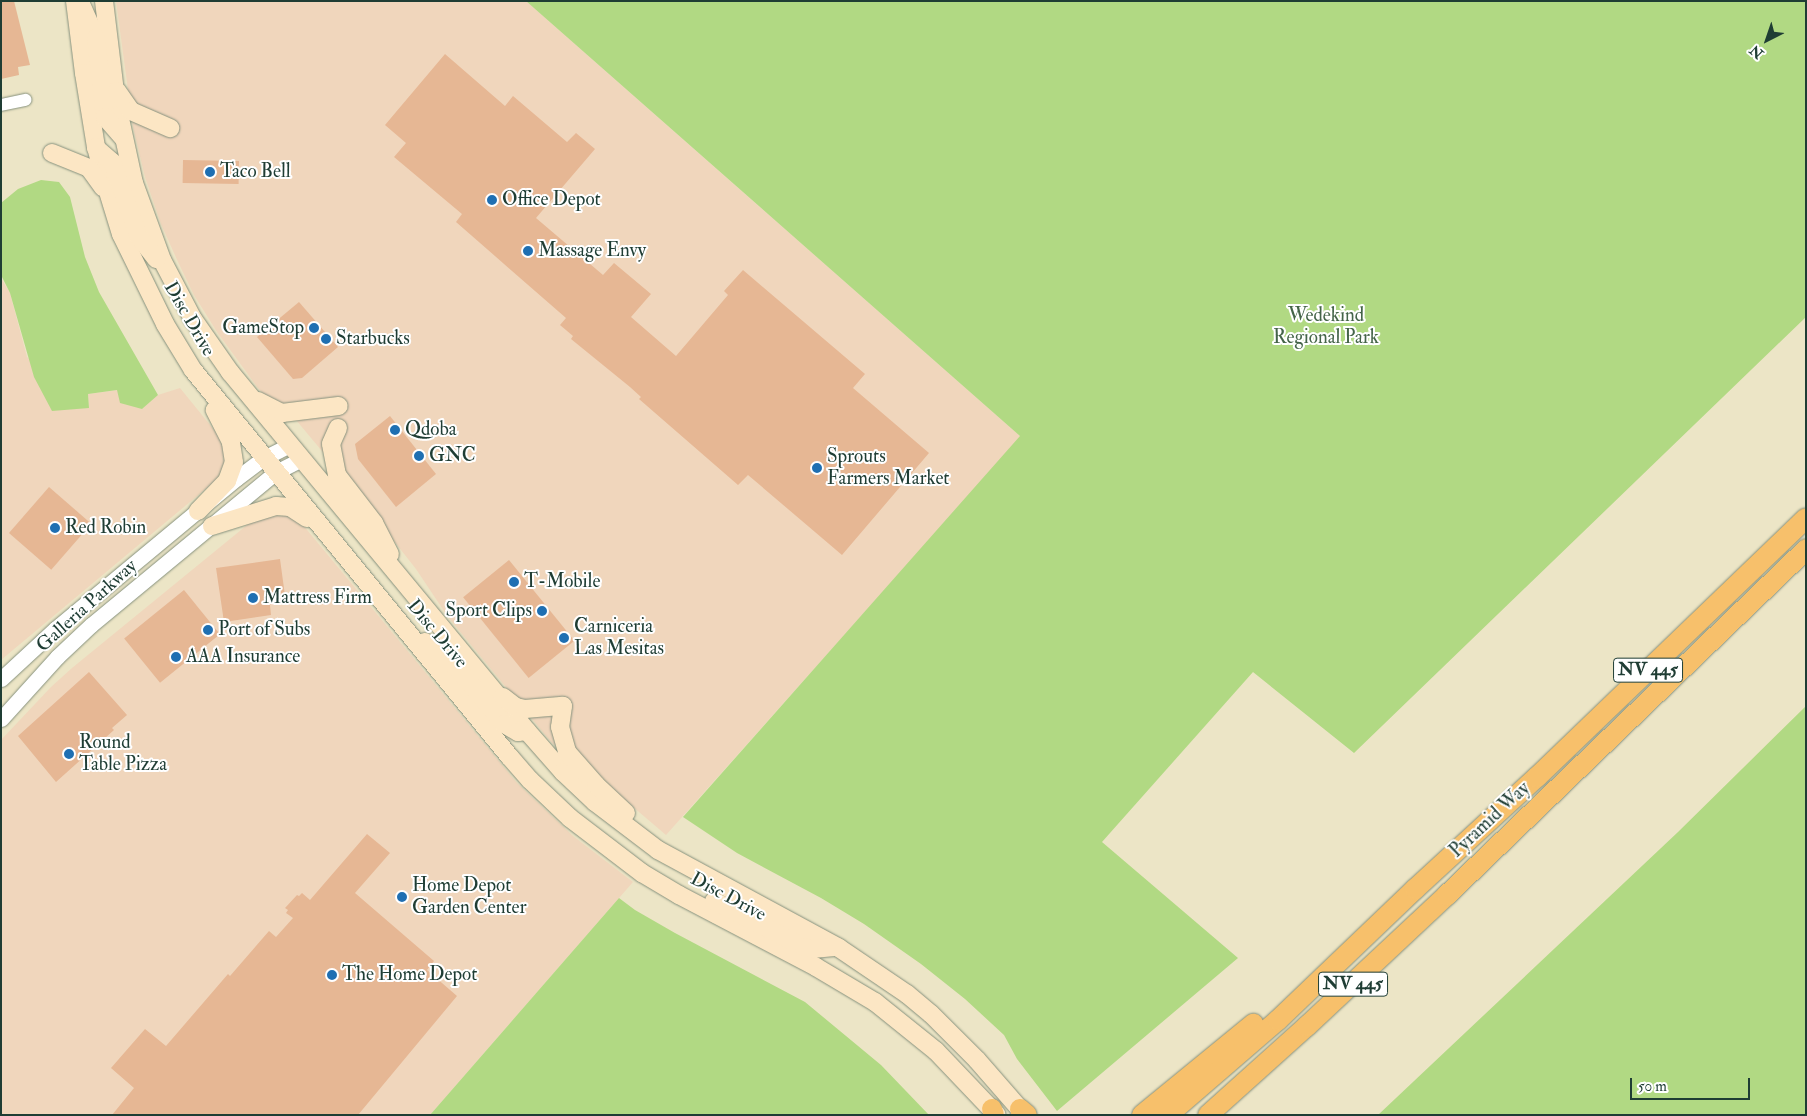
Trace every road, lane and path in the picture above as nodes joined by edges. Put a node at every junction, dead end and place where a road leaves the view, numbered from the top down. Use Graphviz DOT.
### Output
graph roads {
  1 [pos="75,1"];
  2 [pos="80,1"];
  3 [pos="104,1"];
  4 [pos="114,87"];
  5 [pos="25,100"];
  6 [pos="1,105"];
  7 [pos="170,128"];
  8 [pos="124,138"];
  9 [pos="96,147"];
  10 [pos="52,153"];
  11 [pos="110,200"];
  12 [pos="174,284"];
  13 [pos="193,370"];
  14 [pos="241,385"];
  15 [pos="339,406"];
  16 [pos="338,428"];
  17 [pos="290,445"];
  18 [pos="264,458"];
  19 [pos="302,459"];
  20 [pos="276,472"];
  21 [pos="198,511"];
  22 [pos="1806,518"];
  23 [pos="212,526"];
  24 [pos="324,531"];
  25 [pos="1806,549"];
  26 [pos="408,588"];
  27 [pos="399,622"];
  28 [pos="1,679"];
  29 [pos="488,684"];
  30 [pos="1,720"];
  31 [pos="527,731"];
  32 [pos="691,869"];
  33 [pos="650,878"];
  34 [pos="837,947"];
  35 [pos="1278,1020"];
  36 [pos="994,1113"];
  37 [pos="1024,1113"];
  38 [pos="1142,1115"];
  39 [pos="1168,1115"];
  40 [pos="1208,1115"];
  1 -- 9 [label="main road, Disc Drive"];
  2 -- 8 [label="main road"];
  3 -- 4 [label="main road, Disc Drive"];
  4 -- 7 [label="main road"];
  4 -- 8 [label="main road, Disc Drive"];
  5 -- 6 [label="street"];
  8 -- 12 [label="main road, Disc Drive"];
  9 -- 11 [label="main road, Disc Drive"];
  9 -- 12 [label="main road"];
  10 -- 11 [label="main road"];
  11 -- 13 [label="main road, Disc Drive"];
  12 -- 14 [label="main road, Disc Drive"];
  13 -- 18 [label="main road, Disc Drive"];
  13 -- 21 [label="main road"];
  14 -- 15 [label="main road"];
  14 -- 17 [label="main road, Disc Drive"];
  16 -- 26 [label="main road"];
  17 -- 18 [label="street, Galleria Parkway"];
  17 -- 19 [label="main road, Disc Drive"];
  18 -- 20 [label="main road, Disc Drive"];
  18 -- 21 [label="street, Galleria Parkway"];
  19 -- 20 [label="street, Galleria Parkway"];
  19 -- 26 [label="main road, Disc Drive"];
  20 -- 23 [label="street, Galleria Parkway"];
  20 -- 24 [label="main road, Disc Drive"];
  21 -- 28 [label="street, Galleria Parkway"];
  22 -- 35 [label="main road, Pyramid Way / NV 445"];
  23 -- 24 [label="main road"];
  23 -- 30 [label="street, Galleria Parkway"];
  24 -- 27 [label="main road, Disc Drive"];
  25 -- 40 [label="main road, Pyramid Way / NV 445"];
  26 -- 29 [label="main road, Disc Drive"];
  27 -- 31 [label="main road"];
  27 -- 33 [label="main road, Disc Drive"];
  29 -- 31 [label="main road, Disc Drive"];
  29 -- 32 [label="main road"];
  31 -- 32 [label="main road, Disc Drive"];
  32 -- 34 [label="main road, Disc Drive"];
  33 -- 34 [label="main road"];
  33 -- 36 [label="main road, Disc Drive"];
  34 -- 37 [label="main road, Disc Drive"];
  35 -- 38 [label="main road"];
  35 -- 39 [label="main road, Pyramid Way / NV 445"];
}
